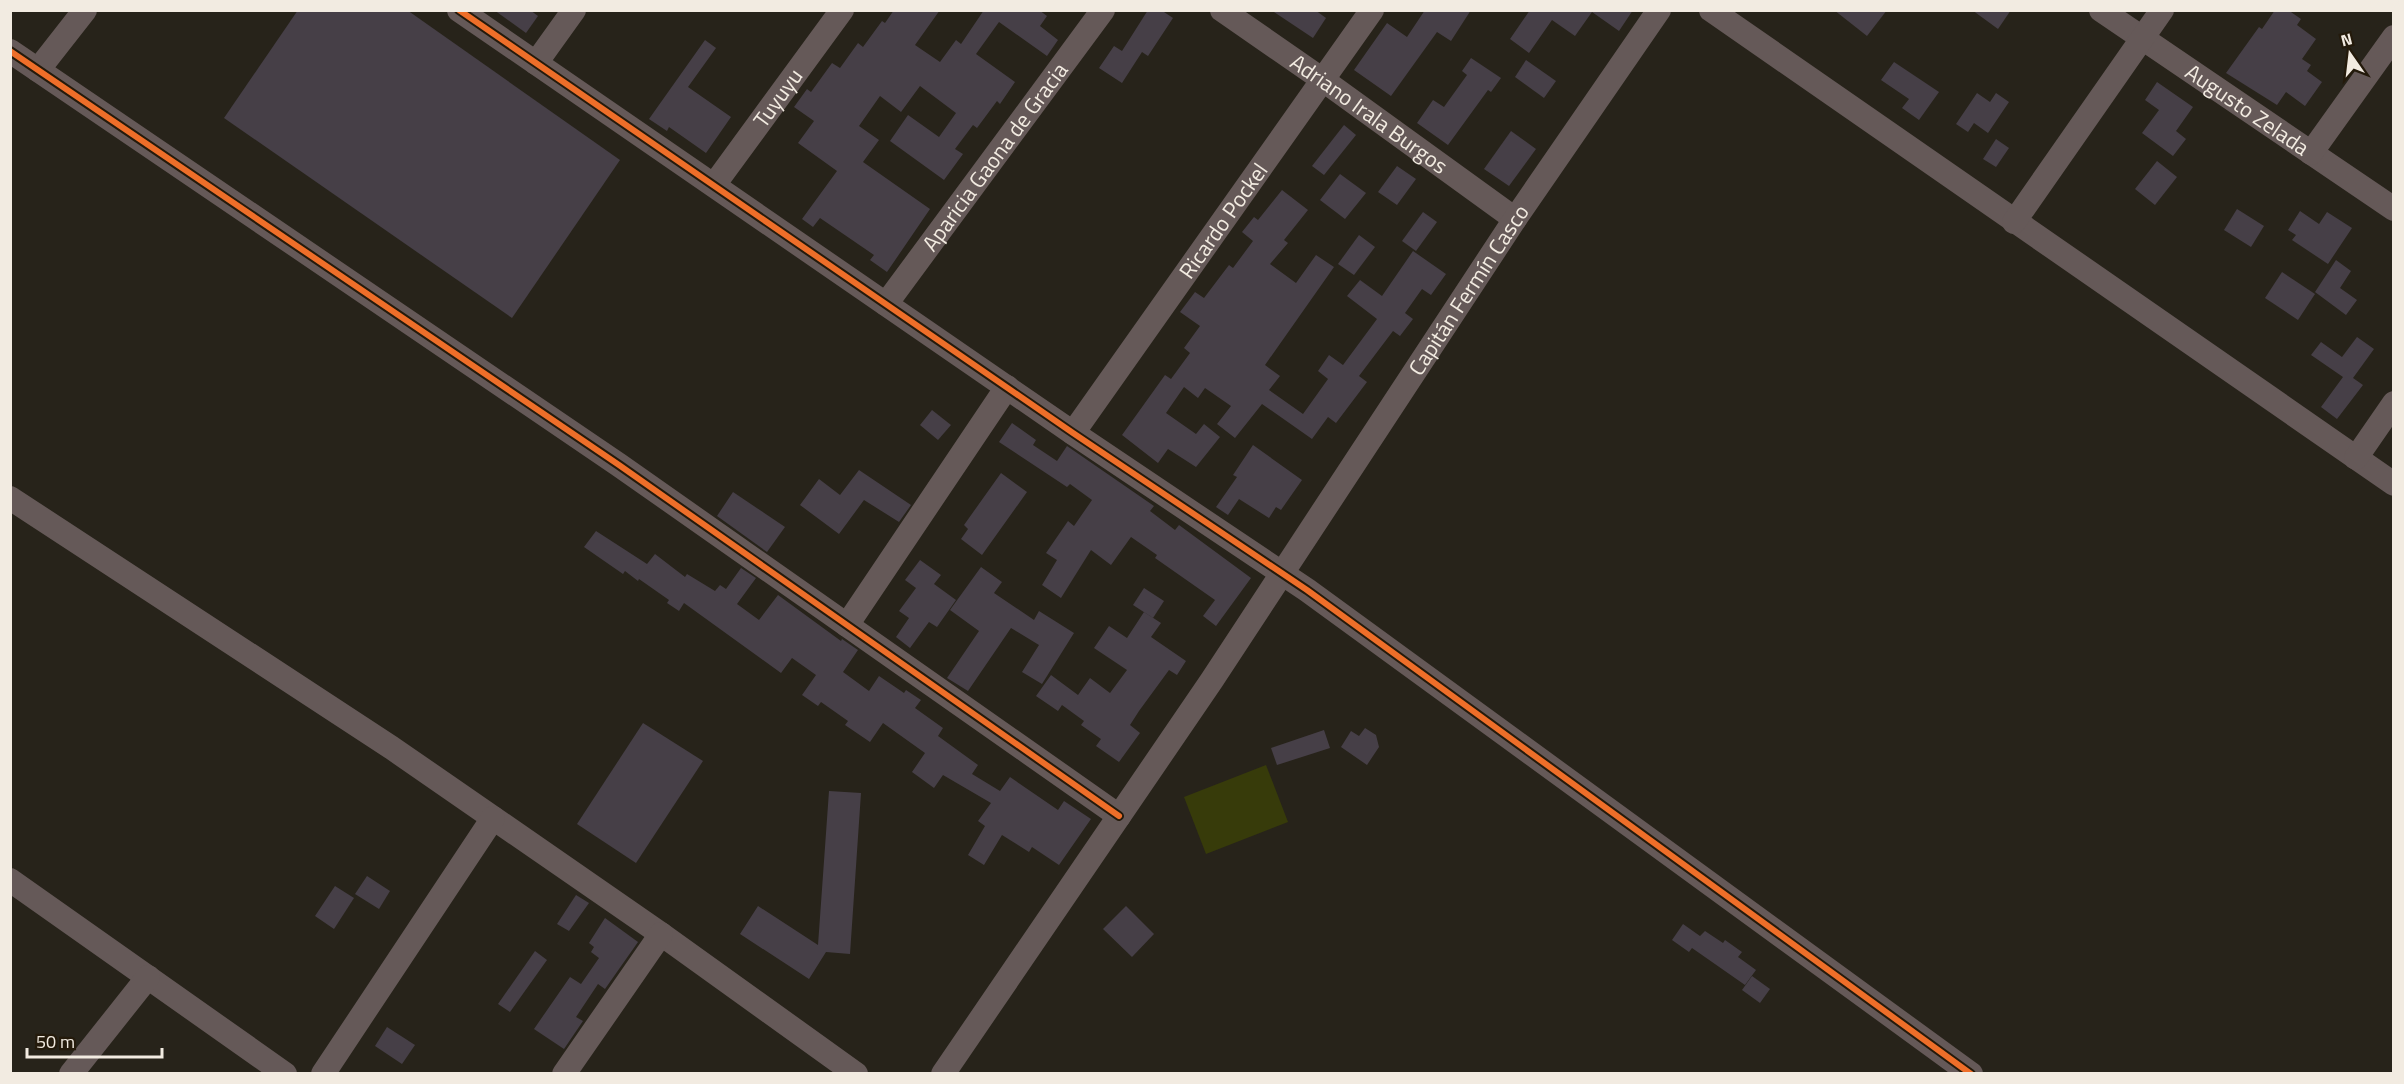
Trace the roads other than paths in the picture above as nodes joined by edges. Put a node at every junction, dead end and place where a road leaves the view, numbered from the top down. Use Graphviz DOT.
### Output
graph roads {
  1 [pos="86,10"];
  2 [pos="459,10"];
  3 [pos="574,10"];
  4 [pos="842,10"];
  5 [pos="1103,10"];
  6 [pos="1222,10"];
  7 [pos="1372,10"];
  8 [pos="1659,10"];
  9 [pos="1712,10"];
  10 [pos="2101,10"];
  11 [pos="2162,10"];
  12 [pos="2394,37"];
  13 [pos="2142,39"];
  14 [pos="10,51"];
  15 [pos="536,63"];
  16 [pos="38,70"];
  17 [pos="1323,80"];
  18 [pos="2311,153"];
  19 [pos="714,185"];
  20 [pos="2394,209"];
  21 [pos="1515,219"];
  22 [pos="2014,222"];
  23 [pos="886,304"];
  24 [pos="1007,387"];
  25 [pos="2394,403"];
  26 [pos="1073,433"];
  27 [pos="2356,458"];
  28 [pos="2394,484"];
  29 [pos="10,498"];
  30 [pos="1283,573"];
  31 [pos="847,625"];
  32 [pos="1119,816"];
  33 [pos="493,818"];
  34 [pos="10,880"];
  35 [pos="660,934"];
  36 [pos="148,977"];
  37 [pos="71,1074"];
  38 [pos="285,1074"];
  39 [pos="323,1074"];
  40 [pos="564,1074"];
  41 [pos="856,1074"];
  42 [pos="943,1074"];
  43 [pos="1971,1074"];
  1 -- 16 [label="street"];
  2 -- 15 [label="street"];
  3 -- 15 [label="street"];
  4 -- 19 [label="street, Tuyuyu"];
  5 -- 23 [label="street, Aparicia Gaona de Gracia"];
  6 -- 17 [label="street, Adriano Irala Burgos"];
  7 -- 17 [label="street, Ricardo Pockel"];
  8 -- 21 [label="street, Capitán Fermín Casco"];
  9 -- 22 [label="street"];
  10 -- 13 [label="street, Augusto Zelada"];
  11 -- 13 [label="street"];
  12 -- 18 [label="street"];
  13 -- 18 [label="street, Augusto Zelada"];
  13 -- 22 [label="street"];
  14 -- 16 [label="street"];
  15 -- 19 [label="street"];
  16 -- 31 [label="street"];
  17 -- 21 [label="street, Adriano Irala Burgos"];
  17 -- 26 [label="street, Ricardo Pockel"];
  18 -- 20 [label="street, Augusto Zelada"];
  19 -- 23 [label="street"];
  21 -- 30 [label="street, Capitán Fermín Casco"];
  22 -- 27 [label="street"];
  23 -- 24 [label="street"];
  24 -- 26 [label="street"];
  24 -- 31 [label="street"];
  25 -- 27 [label="street"];
  26 -- 30 [label="street"];
  27 -- 28 [label="street"];
  29 -- 33 [label="street"];
  30 -- 32 [label="street, Capitán Fermín Casco"];
  30 -- 43 [label="street"];
  31 -- 32 [label="street"];
  32 -- 42 [label="street, Capitán Fermín Casco"];
  33 -- 35 [label="street"];
  33 -- 39 [label="street"];
  34 -- 36 [label="street"];
  35 -- 40 [label="street"];
  35 -- 41 [label="street"];
  36 -- 37 [label="street"];
  36 -- 38 [label="street"];
}
